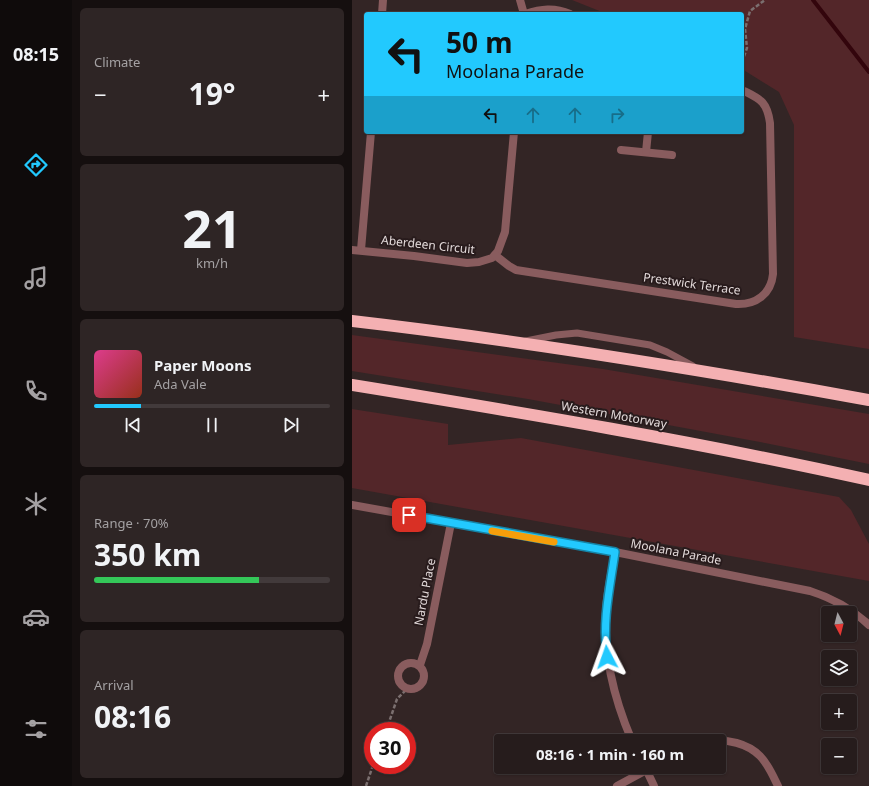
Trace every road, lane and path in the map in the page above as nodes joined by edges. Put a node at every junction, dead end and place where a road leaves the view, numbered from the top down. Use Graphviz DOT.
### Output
graph roads {
  1 [pos="383,0"];
  2 [pos="520,0"];
  3 [pos="765,0"];
  4 [pos="382,12"];
  5 [pos="523,12"];
  6 [pos="533,12"];
  7 [pos="564,12"];
  8 [pos="744,56"];
  9 [pos="744,91"];
  10 [pos="371,134"];
  11 [pos="514,134"];
  12 [pos="648,134"];
  13 [pos="621,150"];
  14 [pos="646,152"];
  15 [pos="672,155"];
  16 [pos="352,250"];
  17 [pos="361,250"];
  18 [pos="495,255"];
  19 [pos="352,321"];
  20 [pos="519,343"];
  21 [pos="700,370"];
  22 [pos="352,385"];
  23 [pos="869,400"];
  24 [pos="869,480"];
  25 [pos="352,505"];
  26 [pos="451,523"];
  27 [pos="615,552"];
  28 [pos="869,625"];
  29 [pos="420,665"];
  30 [pos="407,689"];
  31 [pos="389,722"];
  32 [pos="629,734"];
  33 [pos="726,741"];
  34 [pos="370,774"];
  35 [pos="638,774"];
  36 [pos="650,774"];
  37 [pos="366,786"];
  38 [pos="617,786"];
  39 [pos="654,786"];
  40 [pos="778,786"];
  1 -- 4 [label="street"];
  2 -- 5 [label="street"];
  3 -- 8 [label="path"];
  6 -- 7 [label="street"];
  9 -- 18 [label="street, Prestwick Terrace"];
  10 -- 17 [label="street"];
  11 -- 18 [label="street"];
  12 -- 14 [label="street"];
  13 -- 14 [label="street"];
  14 -- 15 [label="street"];
  16 -- 17 [label="street, Aberdeen Circuit"];
  17 -- 18 [label="street, Aberdeen Circuit"];
  19 -- 20 [label="highway"];
  20 -- 21 [label="highway"];
  20 -- 21 [label="lane"];
  21 -- 23 [label="highway"];
  22 -- 24 [label="highway, Western Motorway"];
  25 -- 26 [label="street, Moolana Parade"];
  26 -- 27 [label="street, Moolana Parade"];
  26 -- 29 [label="street, Nardu Place"];
  27 -- 28 [label="street, Moolana Parade"];
  27 -- 32 [label="street"];
  29 -- 30 [label="street, Nardu Place"];
  29 -- 30 [label="street"];
  30 -- 31 [label="path"];
  33 -- 40 [label="street"];
  34 -- 37 [label="path"];
  35 -- 38 [label="street"];
  36 -- 39 [label="street"];
}
